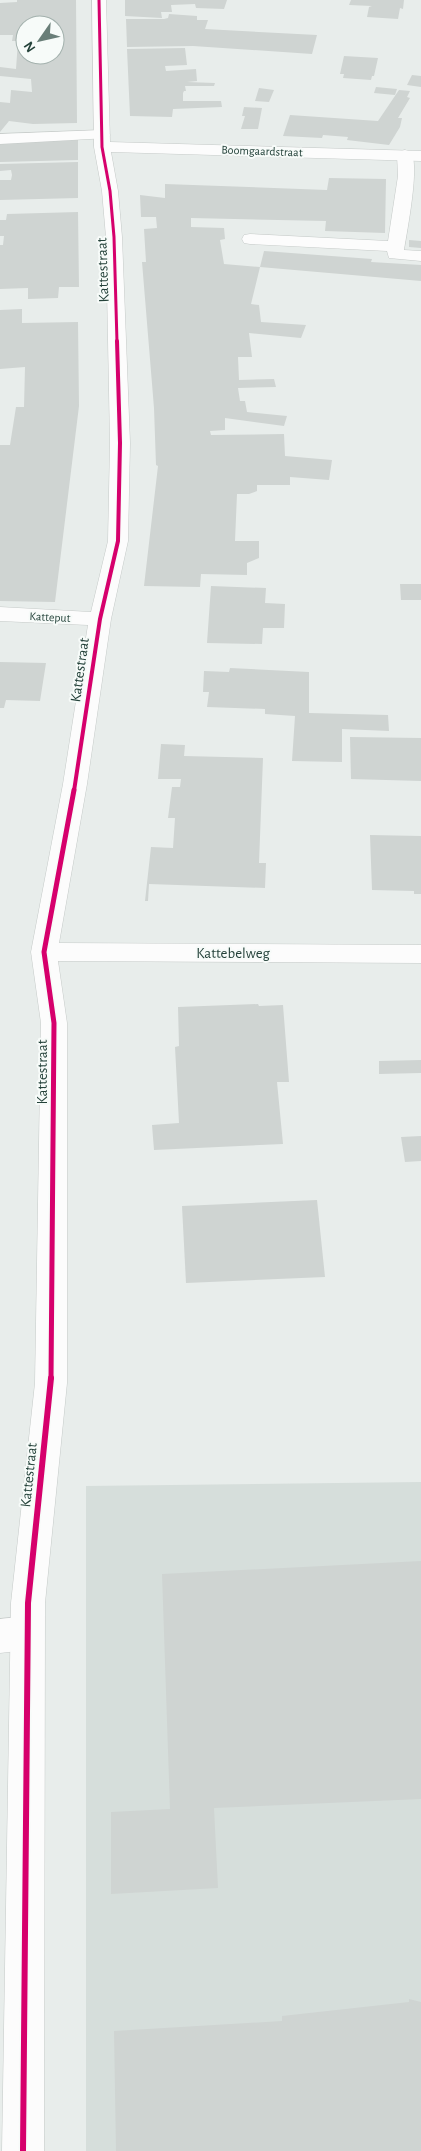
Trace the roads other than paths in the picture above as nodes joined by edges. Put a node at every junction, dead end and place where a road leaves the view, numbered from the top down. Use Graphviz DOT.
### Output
graph roads {
  1 [pos="99,0"];
  2 [pos="0,138"];
  3 [pos="102,141"];
  4 [pos="413,155"];
  5 [pos="250,238"];
  6 [pos="396,246"];
  7 [pos="421,256"];
  8 [pos="0,614"];
  9 [pos="100,619"];
  10 [pos="44,952"];
  11 [pos="421,954"];
  12 [pos="14,1634"];
  13 [pos="23,2151"];
  1 -- 3 [label="street, Kattestraat"];
  2 -- 3 [label="street, Boomgaardstraat"];
  3 -- 4 [label="street, Boomgaardstraat"];
  3 -- 9 [label="street, Kattestraat"];
  4 -- 6 [label="street"];
  5 -- 6 [label="street"];
  6 -- 7 [label="street"];
  8 -- 9 [label="street, Katteput"];
  9 -- 10 [label="street, Kattestraat"];
  10 -- 11 [label="street, Kattebelweg"];
  10 -- 12 [label="street, Kattestraat"];
  12 -- 13 [label="street, Kattestraat"];
}
